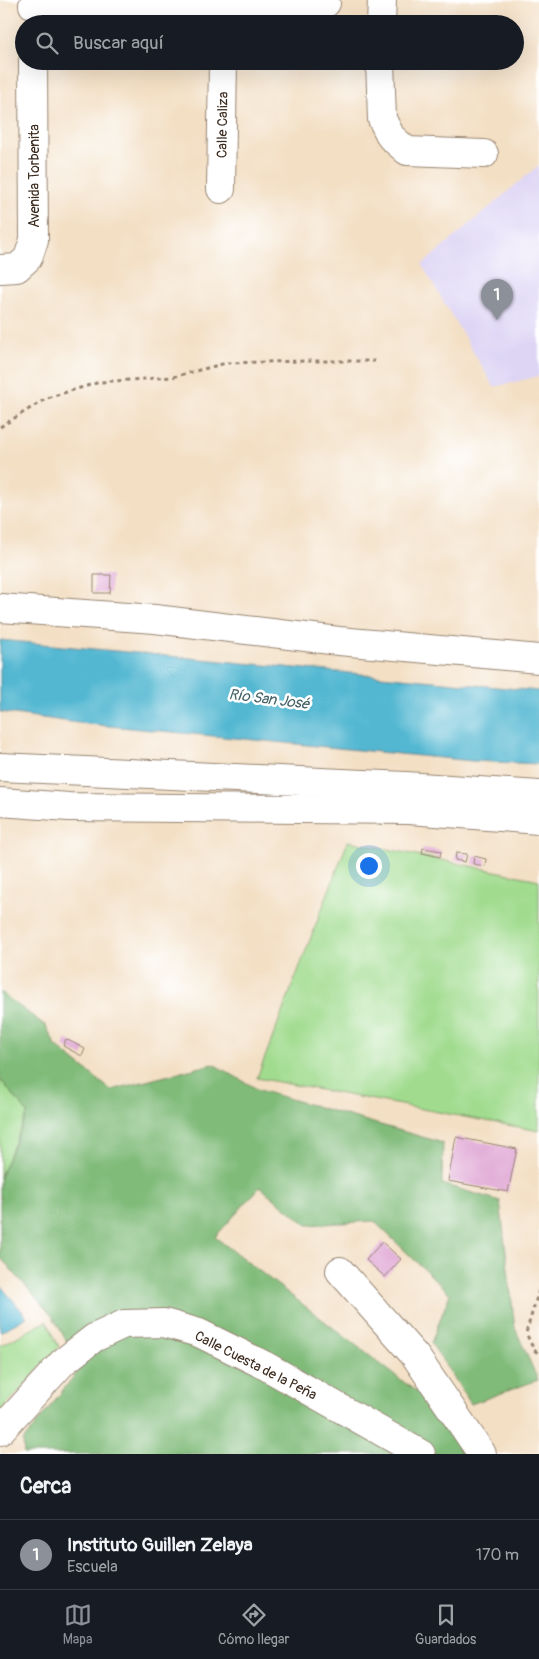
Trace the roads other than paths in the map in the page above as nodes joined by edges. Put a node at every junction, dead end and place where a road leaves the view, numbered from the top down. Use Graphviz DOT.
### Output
graph roads {
  1 [pos="382,0"];
  2 [pos="326,3"];
  3 [pos="33,10"];
  4 [pos="224,15"];
  5 [pos="382,15"];
  6 [pos="33,70"];
  7 [pos="223,70"];
  8 [pos="380,70"];
  9 [pos="484,154"];
  10 [pos="221,189"];
  11 [pos="0,269"];
  12 [pos="0,608"];
  13 [pos="539,659"];
  14 [pos="0,767"];
  15 [pos="539,795"];
  16 [pos="0,802"];
  17 [pos="539,820"];
  18 [pos="340,1271"];
  19 [pos="0,1431"];
  20 [pos="421,1454"];
  21 [pos="482,1454"];
  1 -- 5 [label="street"];
  2 -- 4 [label="street"];
  3 -- 4 [label="street"];
  6 -- 11 [label="street, Avenida Torbenita"];
  7 -- 10 [label="street, Calle Caliza"];
  8 -- 9 [label="street"];
  12 -- 13 [label="street"];
  14 -- 15 [label="street"];
  16 -- 17 [label="street"];
  18 -- 21 [label="street"];
  19 -- 20 [label="street, Calle Cuesta de la Peña"];
}
